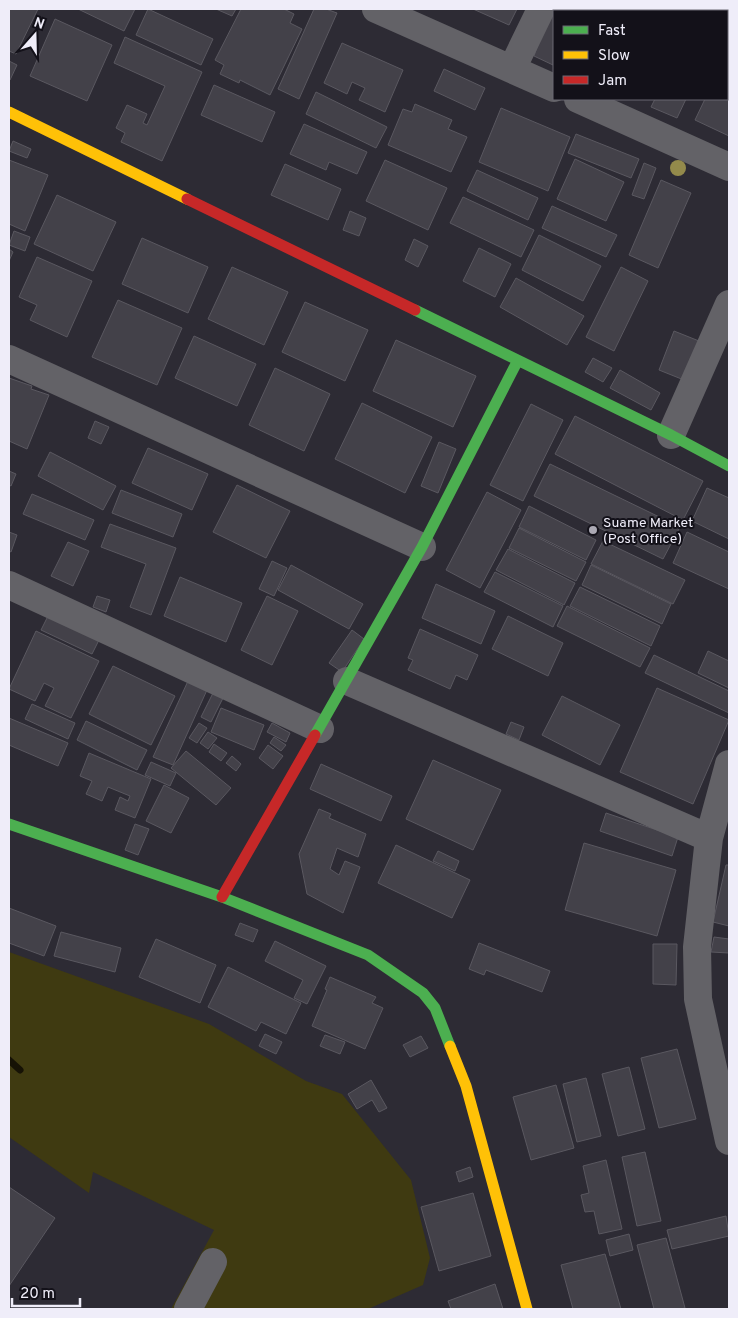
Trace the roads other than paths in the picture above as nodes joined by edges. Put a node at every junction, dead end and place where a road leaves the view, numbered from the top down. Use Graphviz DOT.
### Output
graph roads {
  1 [pos="376,9"];
  2 [pos="541,9"];
  3 [pos="512,69"];
  4 [pos="553,88"];
  5 [pos="580,100"];
  6 [pos="9,112"];
  7 [pos="729,168"];
  8 [pos="729,304"];
  9 [pos="9,359"];
  10 [pos="517,362"];
  11 [pos="671,435"];
  12 [pos="729,466"];
  13 [pos="422,547"];
  14 [pos="9,585"];
  15 [pos="347,681"];
  16 [pos="320,729"];
  17 [pos="729,764"];
  18 [pos="9,824"];
  19 [pos="709,838"];
  20 [pos="222,897"];
  21 [pos="729,1140"];
  22 [pos="213,1262"];
  23 [pos="188,1309"];
  24 [pos="527,1309"];
  1 -- 3 [label="street"];
  2 -- 3 [label="street"];
  3 -- 4 [label="street"];
  5 -- 7 [label="street"];
  6 -- 10 [label="street"];
  8 -- 11 [label="street"];
  9 -- 13 [label="street"];
  10 -- 11 [label="street"];
  10 -- 13 [label="street"];
  11 -- 12 [label="street"];
  13 -- 15 [label="street"];
  14 -- 16 [label="street"];
  15 -- 16 [label="street"];
  15 -- 19 [label="street"];
  16 -- 20 [label="street"];
  17 -- 19 [label="street"];
  18 -- 20 [label="street"];
  19 -- 21 [label="street"];
  20 -- 24 [label="street"];
  22 -- 23 [label="street"];
}
